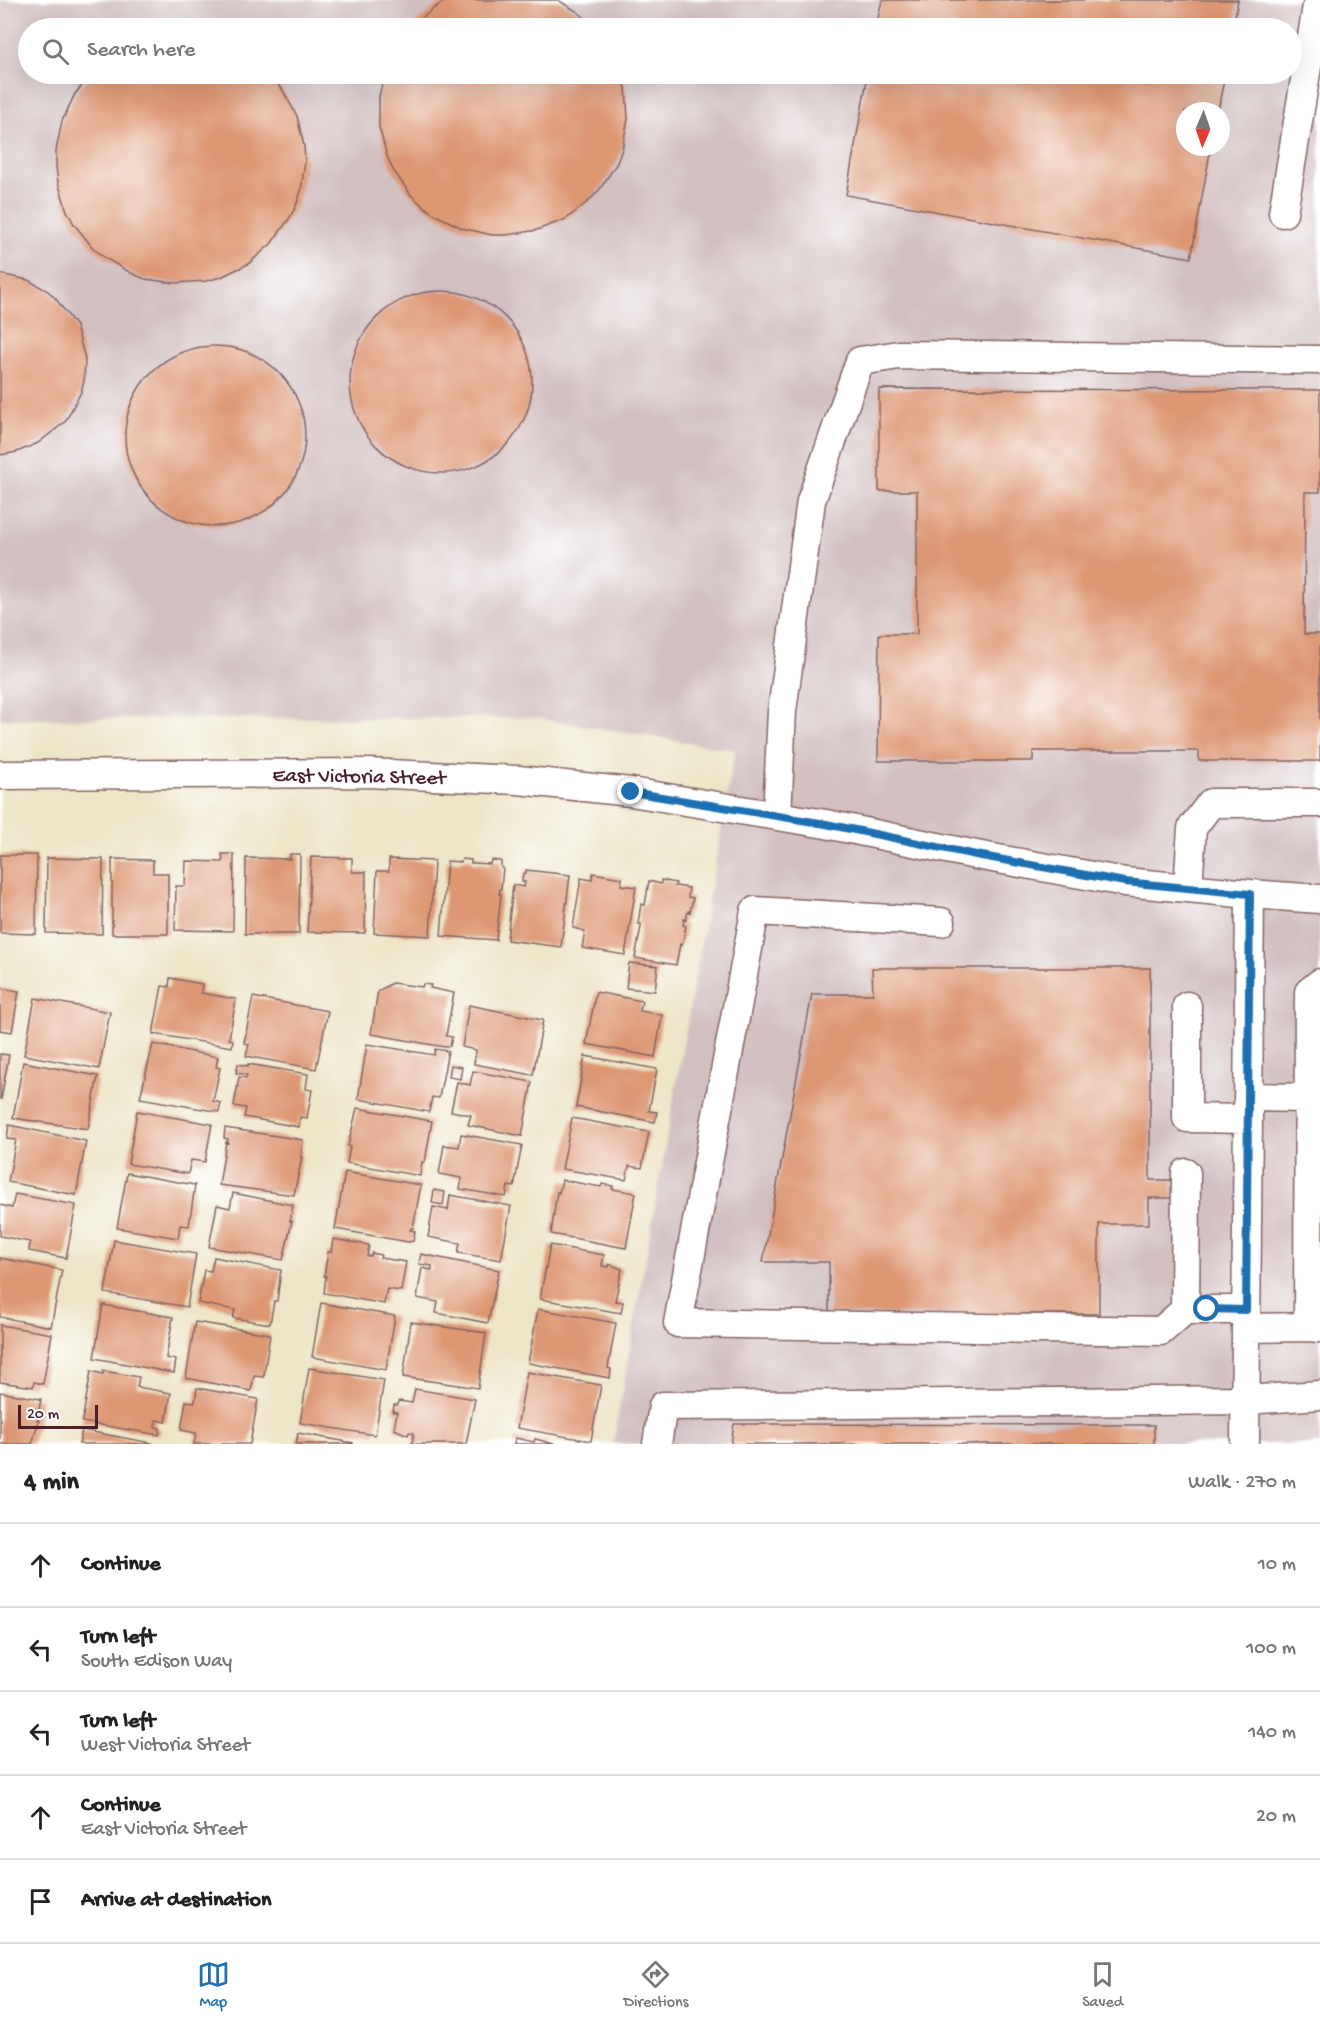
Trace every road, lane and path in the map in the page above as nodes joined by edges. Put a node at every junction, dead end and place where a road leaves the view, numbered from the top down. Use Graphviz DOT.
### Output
graph roads {
  1 [pos="1318,0"];
  2 [pos="1282,213"];
  3 [pos="1320,360"];
  4 [pos="0,775"];
  5 [pos="1320,803"];
  6 [pos="777,816"];
  7 [pos="1188,888"];
  8 [pos="1250,894"];
  9 [pos="1320,899"];
  10 [pos="941,922"];
  11 [pos="1320,983"];
  12 [pos="1187,1006"];
  13 [pos="1308,1098"];
  14 [pos="1248,1108"];
  15 [pos="1186,1173"];
  16 [pos="1185,1310"];
  17 [pos="1246,1319"];
  18 [pos="1314,1327"];
  19 [pos="1320,1395"];
  20 [pos="1246,1400"];
  21 [pos="657,1444"];
  22 [pos="1245,1444"];
  1 -- 2 [label="street"];
  3 -- 6 [label="street"];
  4 -- 6 [label="street, East Victoria Street"];
  5 -- 7 [label="street"];
  6 -- 7 [label="street, East Victoria Street"];
  7 -- 8 [label="street, East Victoria Street"];
  8 -- 9 [label="street, East Victoria Street"];
  8 -- 14 [label="street"];
  10 -- 16 [label="street"];
  11 -- 13 [label="street"];
  12 -- 14 [label="street"];
  13 -- 14 [label="street"];
  13 -- 18 [label="street"];
  14 -- 17 [label="street"];
  15 -- 16 [label="street"];
  16 -- 17 [label="street"];
  17 -- 18 [label="street"];
  17 -- 20 [label="street"];
  19 -- 20 [label="street"];
  20 -- 21 [label="street"];
  20 -- 22 [label="street"];
}
